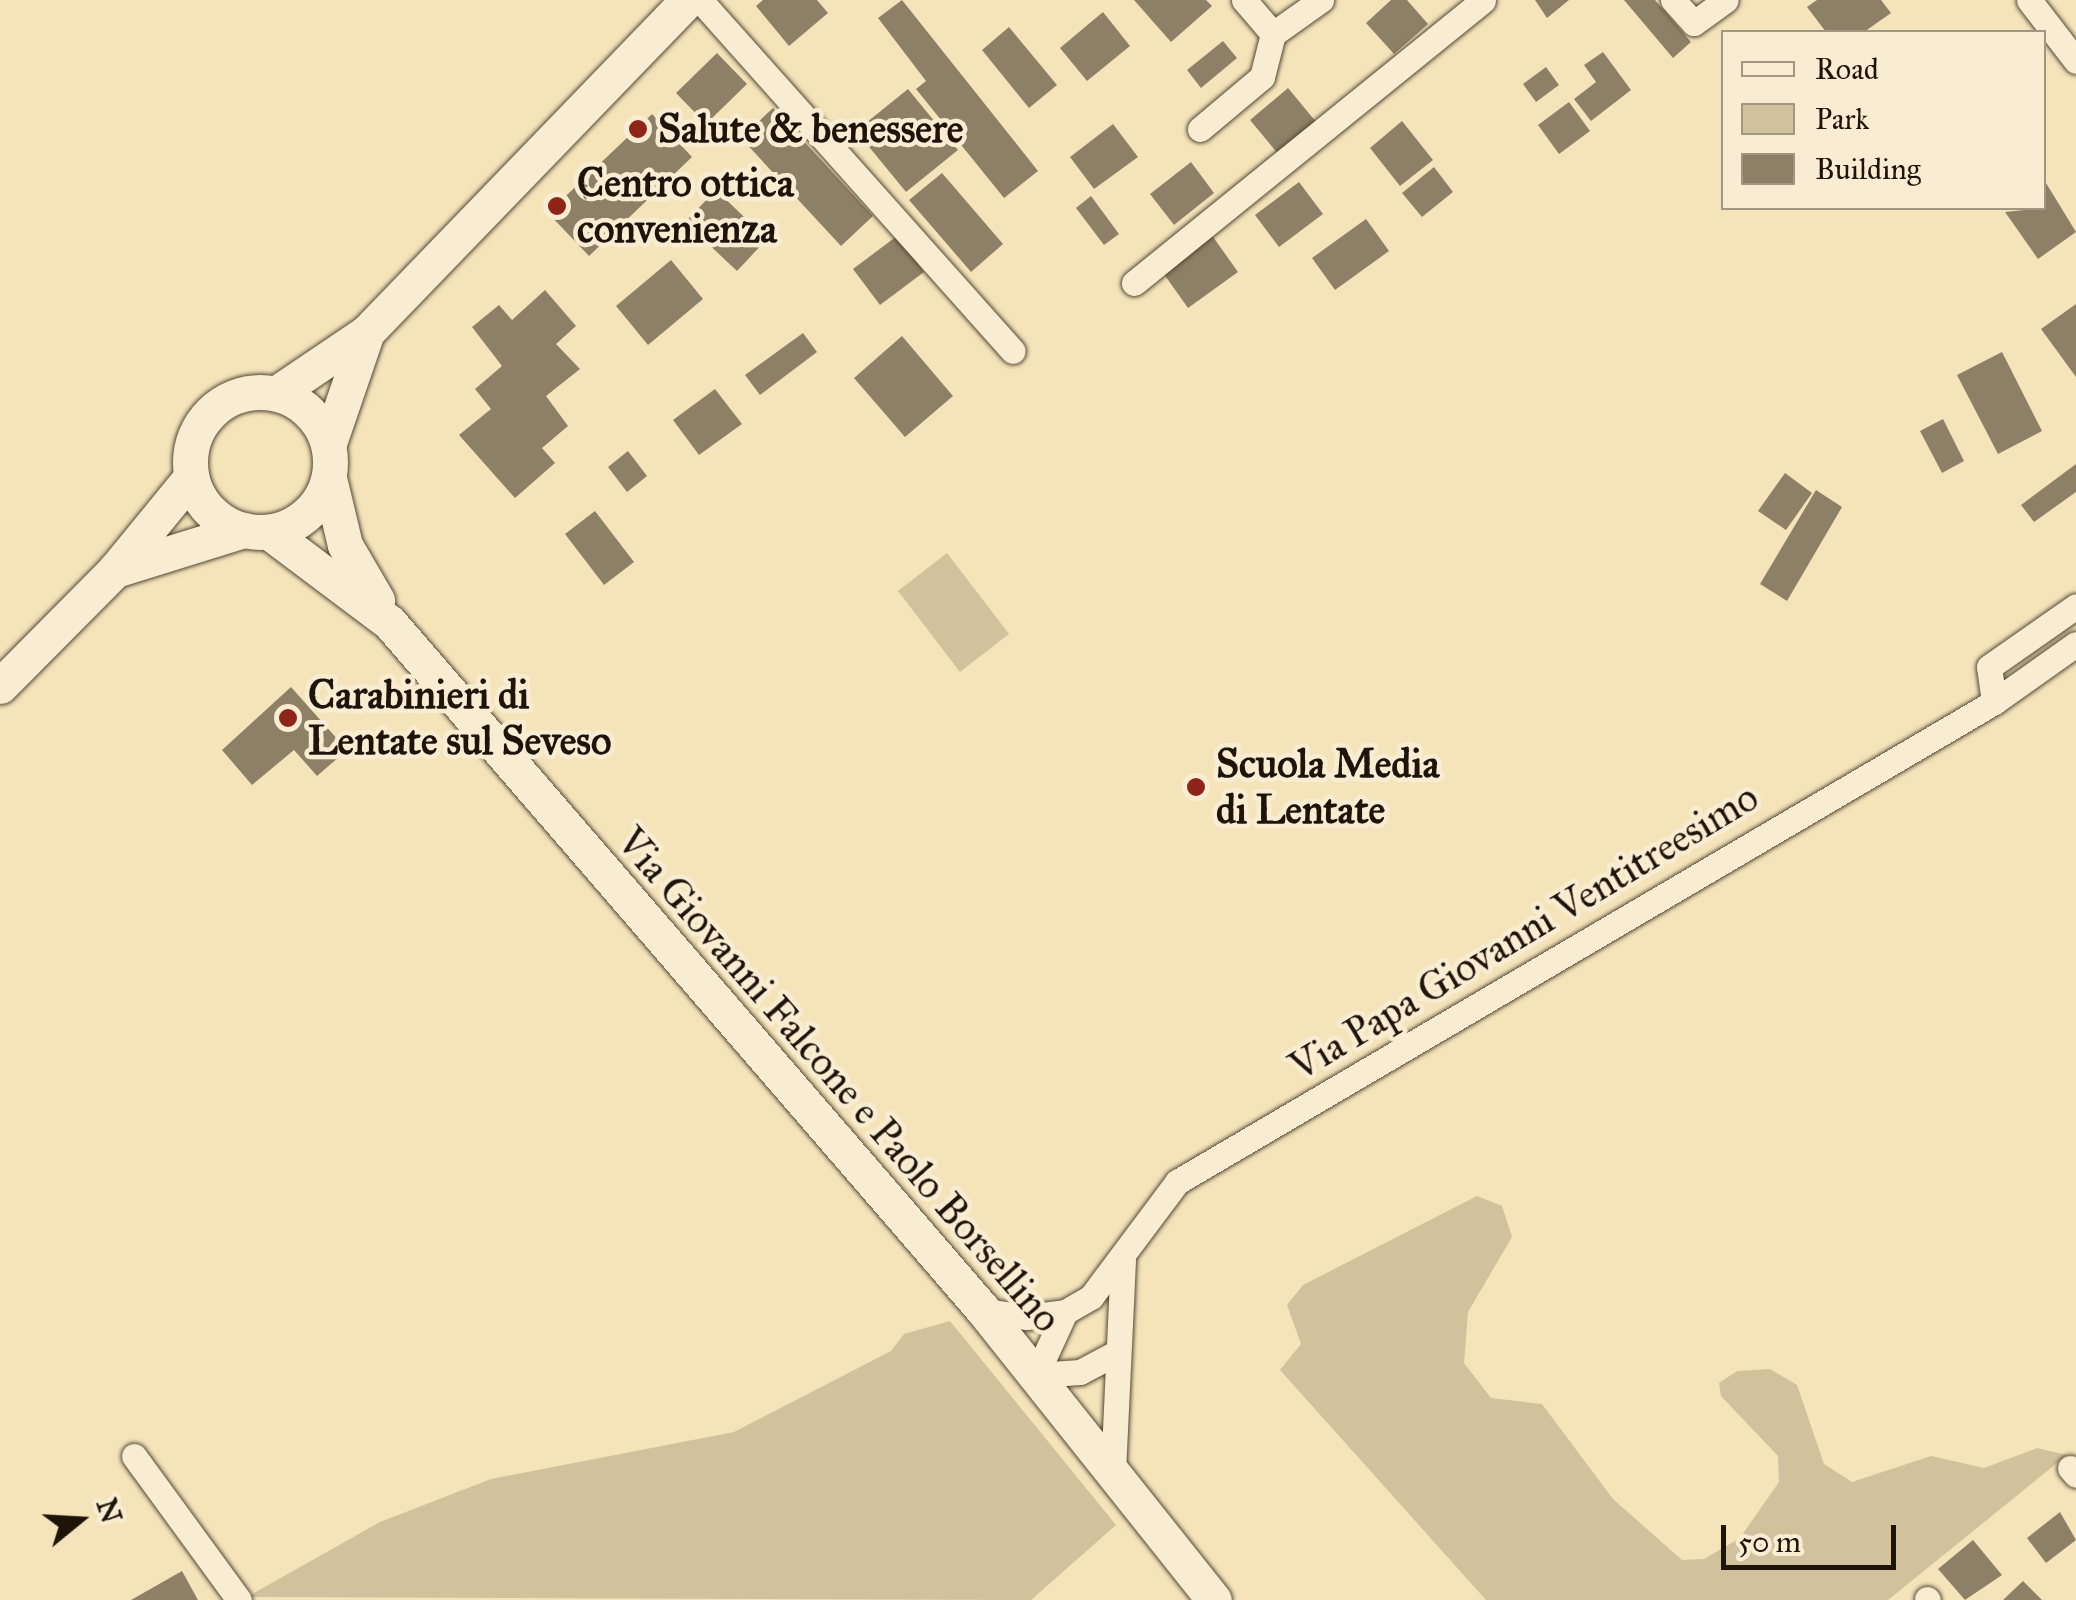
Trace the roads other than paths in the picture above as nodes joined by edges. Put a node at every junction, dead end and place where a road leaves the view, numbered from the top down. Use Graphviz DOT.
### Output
graph roads {
  1 [pos="688,0"];
  2 [pos="700,0"];
  3 [pos="1244,0"];
  4 [pos="1322,0"];
  5 [pos="1484,0"];
  6 [pos="1673,0"];
  7 [pos="1726,0"];
  8 [pos="2028,0"];
  9 [pos="2067,31"];
  10 [pos="1272,34"];
  11 [pos="2076,61"];
  12 [pos="1200,129"];
  13 [pos="1134,284"];
  14 [pos="367,332"];
  15 [pos="1013,351"];
  16 [pos="278,393"];
  17 [pos="329,460"];
  18 [pos="191,477"];
  19 [pos="257,531"];
  20 [pos="115,570"];
  21 [pos="2076,606"];
  22 [pos="390,623"];
  23 [pos="2076,644"];
  24 [pos="0,686"];
  25 [pos="1994,702"];
  26 [pos="1122,1259"];
  27 [pos="984,1311"];
  28 [pos="1065,1312"];
  29 [pos="1116,1353"];
  30 [pos="1036,1375"];
  31 [pos="134,1456"];
  32 [pos="1113,1472"];
  33 [pos="238,1600"];
  34 [pos="1214,1600"];
  1 -- 14 [label="street"];
  2 -- 15 [label="street"];
  3 -- 10 [label="street"];
  4 -- 10 [label="street"];
  5 -- 13 [label="street"];
  6 -- 7 [label="street"];
  8 -- 9 [label="street"];
  9 -- 11 [label="street"];
  10 -- 12 [label="street"];
  14 -- 16 [label="street"];
  14 -- 17 [label="street"];
  16 -- 17 [label="street"];
  16 -- 18 [label="street"];
  17 -- 19 [label="street"];
  17 -- 22 [label="street"];
  18 -- 19 [label="street"];
  18 -- 20 [label="street"];
  19 -- 20 [label="street"];
  19 -- 22 [label="street"];
  20 -- 24 [label="street"];
  21 -- 25 [label="street"];
  22 -- 27 [label="street, Via Giovanni Falcone e Paolo Borsellino"];
  23 -- 25 [label="street, Via Papa Giovanni Ventitreesimo"];
  25 -- 26 [label="street, Via Papa Giovanni Ventitreesimo"];
  26 -- 28 [label="street, Via Papa Giovanni Ventitreesimo"];
  26 -- 29 [label="street, Via Papa Giovanni Ventitreesimo"];
  27 -- 28 [label="street"];
  27 -- 30 [label="street, Via Giovanni Falcone e Paolo Borsellino"];
  28 -- 30 [label="street, Via Papa Giovanni Ventitreesimo"];
  29 -- 30 [label="street"];
  29 -- 32 [label="street, Via Papa Giovanni Ventitreesimo"];
  30 -- 32 [label="street, Via Giovanni Falcone e Paolo Borsellino"];
  31 -- 33 [label="street"];
  32 -- 34 [label="street, Via Giovanni Falcone e Paolo Borsellino"];
}
